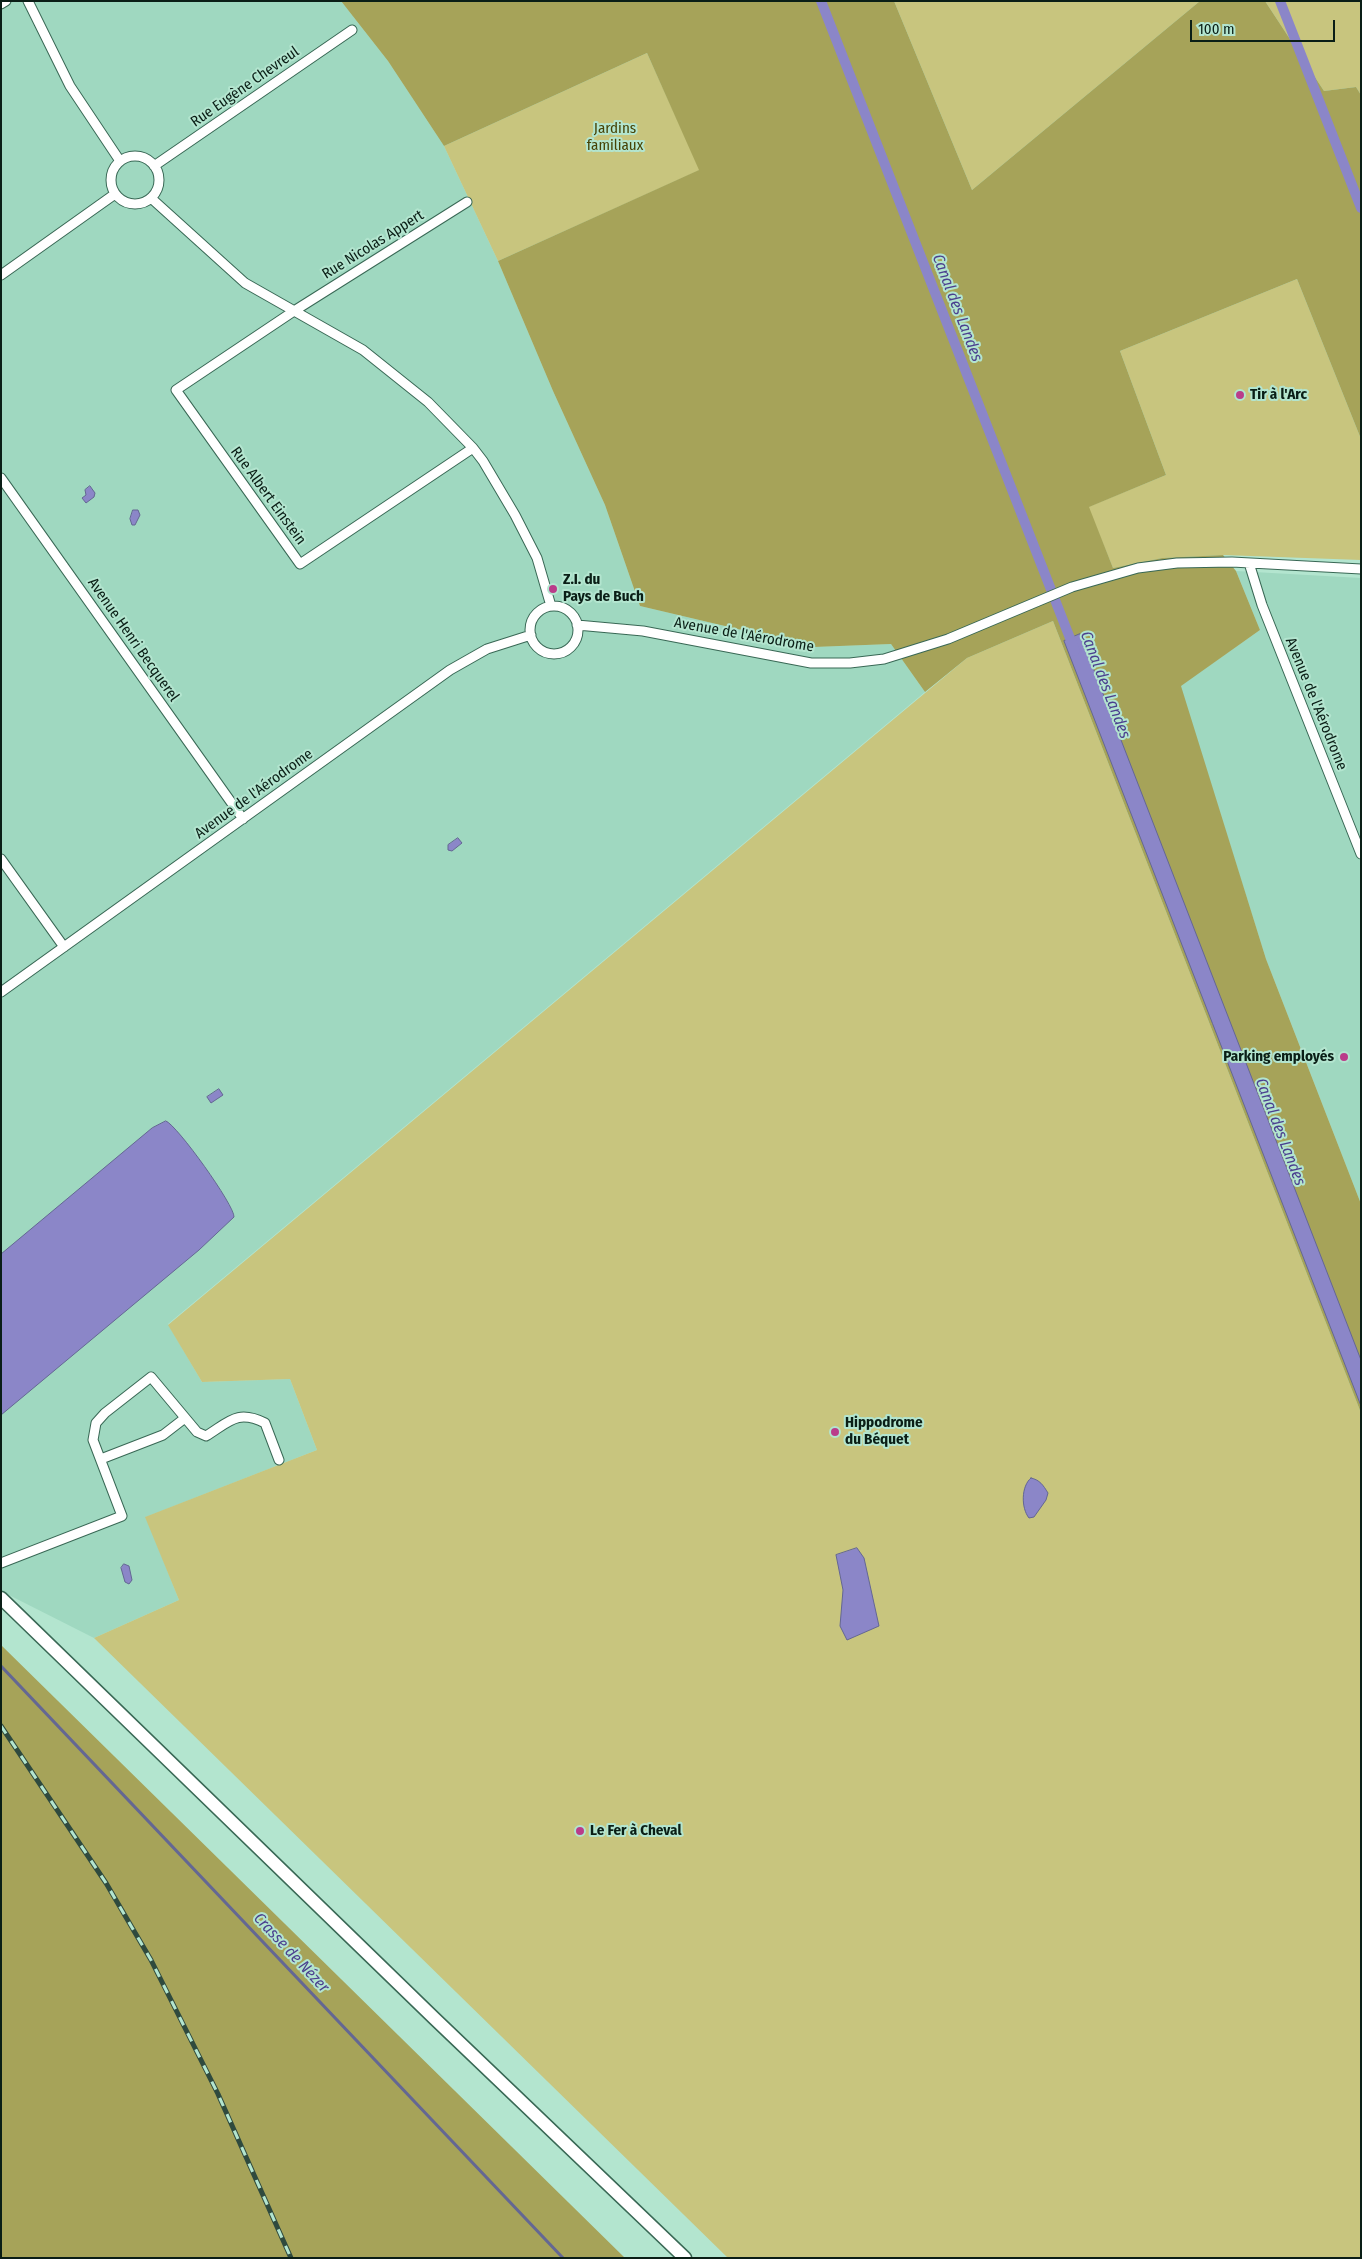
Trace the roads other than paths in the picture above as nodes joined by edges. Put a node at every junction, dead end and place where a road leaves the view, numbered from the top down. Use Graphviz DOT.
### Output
graph roads {
  1 [pos="6,1"];
  2 [pos="28,1"];
  3 [pos="1,4"];
  4 [pos="352,30"];
  5 [pos="120,162"];
  6 [pos="154,166"];
  7 [pos="115,194"];
  8 [pos="151,198"];
  9 [pos="466,202"];
  10 [pos="1,275"];
  11 [pos="294,311"];
  12 [pos="473,448"];
  13 [pos="1,478"];
  14 [pos="1249,563"];
  15 [pos="1361,569"];
  16 [pos="551,606"];
  17 [pos="577,625"];
  18 [pos="531,636"];
  19 [pos="243,819"];
  20 [pos="1361,854"];
  21 [pos="1,859"];
  22 [pos="64,947"];
  23 [pos="1,992"];
  24 [pos="185,1418"];
  25 [pos="101,1459"];
  26 [pos="279,1460"];
  27 [pos="1,1563"];
  28 [pos="1,1598"];
  29 [pos="685,2258"];
  1 -- 3 [label="street"];
  2 -- 5 [label="street"];
  4 -- 6 [label="street, Rue Eugène Chevreul"];
  5 -- 6 [label="street"];
  5 -- 7 [label="street"];
  6 -- 8 [label="street"];
  7 -- 8 [label="street"];
  7 -- 10 [label="street"];
  8 -- 11 [label="street"];
  9 -- 11 [label="street, Rue Nicolas Appert"];
  11 -- 12 [label="street"];
  11 -- 12 [label="street, Rue Albert Einstein"];
  12 -- 16 [label="street"];
  13 -- 19 [label="street, Avenue Henri Becquerel"];
  14 -- 15 [label="street, Avenue de l'Aérodrome"];
  14 -- 17 [label="street, Avenue de l'Aérodrome"];
  14 -- 20 [label="street, Avenue de l'Aérodrome"];
  16 -- 17 [label="street"];
  16 -- 18 [label="street"];
  17 -- 18 [label="street"];
  18 -- 19 [label="street, Avenue de l'Aérodrome"];
  19 -- 22 [label="street, Avenue de l'Aérodrome"];
  21 -- 22 [label="street"];
  22 -- 23 [label="street, Avenue de l'Aérodrome"];
  24 -- 25 [label="street"];
  24 -- 25 [label="street"];
  24 -- 26 [label="street"];
  25 -- 27 [label="street"];
  28 -- 29 [label="main road"];
}
